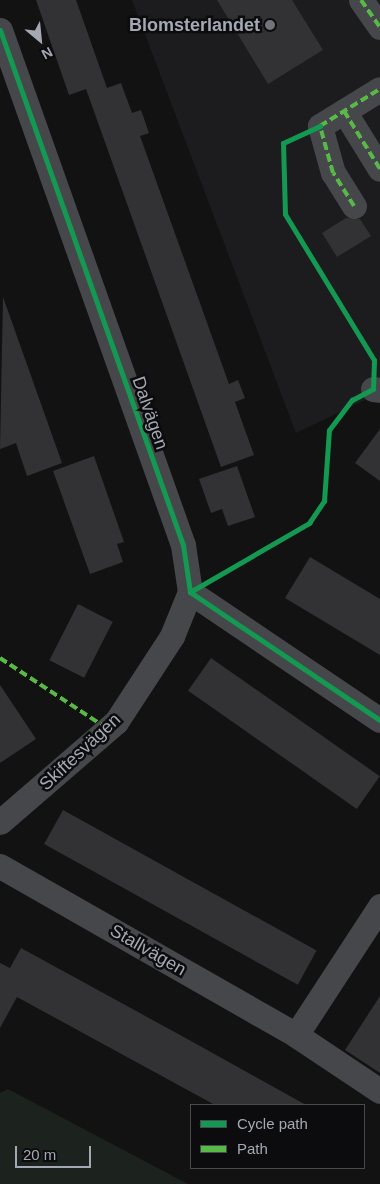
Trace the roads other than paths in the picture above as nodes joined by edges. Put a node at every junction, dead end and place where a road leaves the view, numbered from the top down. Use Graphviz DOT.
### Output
graph roads {
  1 [pos="361,0"];
  2 [pos="380,27"];
  3 [pos="0,30"];
  4 [pos="380,89"];
  5 [pos="344,111"];
  6 [pos="380,169"];
  7 [pos="354,206"];
  8 [pos="190,592"];
  9 [pos="380,720"];
  10 [pos="0,822"];
  11 [pos="0,866"];
  12 [pos="380,906"];
  13 [pos="296,1035"];
  14 [pos="380,1091"];
  1 -- 2 [label="street"];
  3 -- 8 [label="street, Dalvägen"];
  4 -- 5 [label="street"];
  5 -- 6 [label="street"];
  5 -- 7 [label="street"];
  8 -- 9 [label="street"];
  8 -- 10 [label="street, Skiftesvägen"];
  11 -- 13 [label="street, Stallvägen"];
  12 -- 13 [label="street"];
  13 -- 14 [label="street, Stallvägen"];
}
